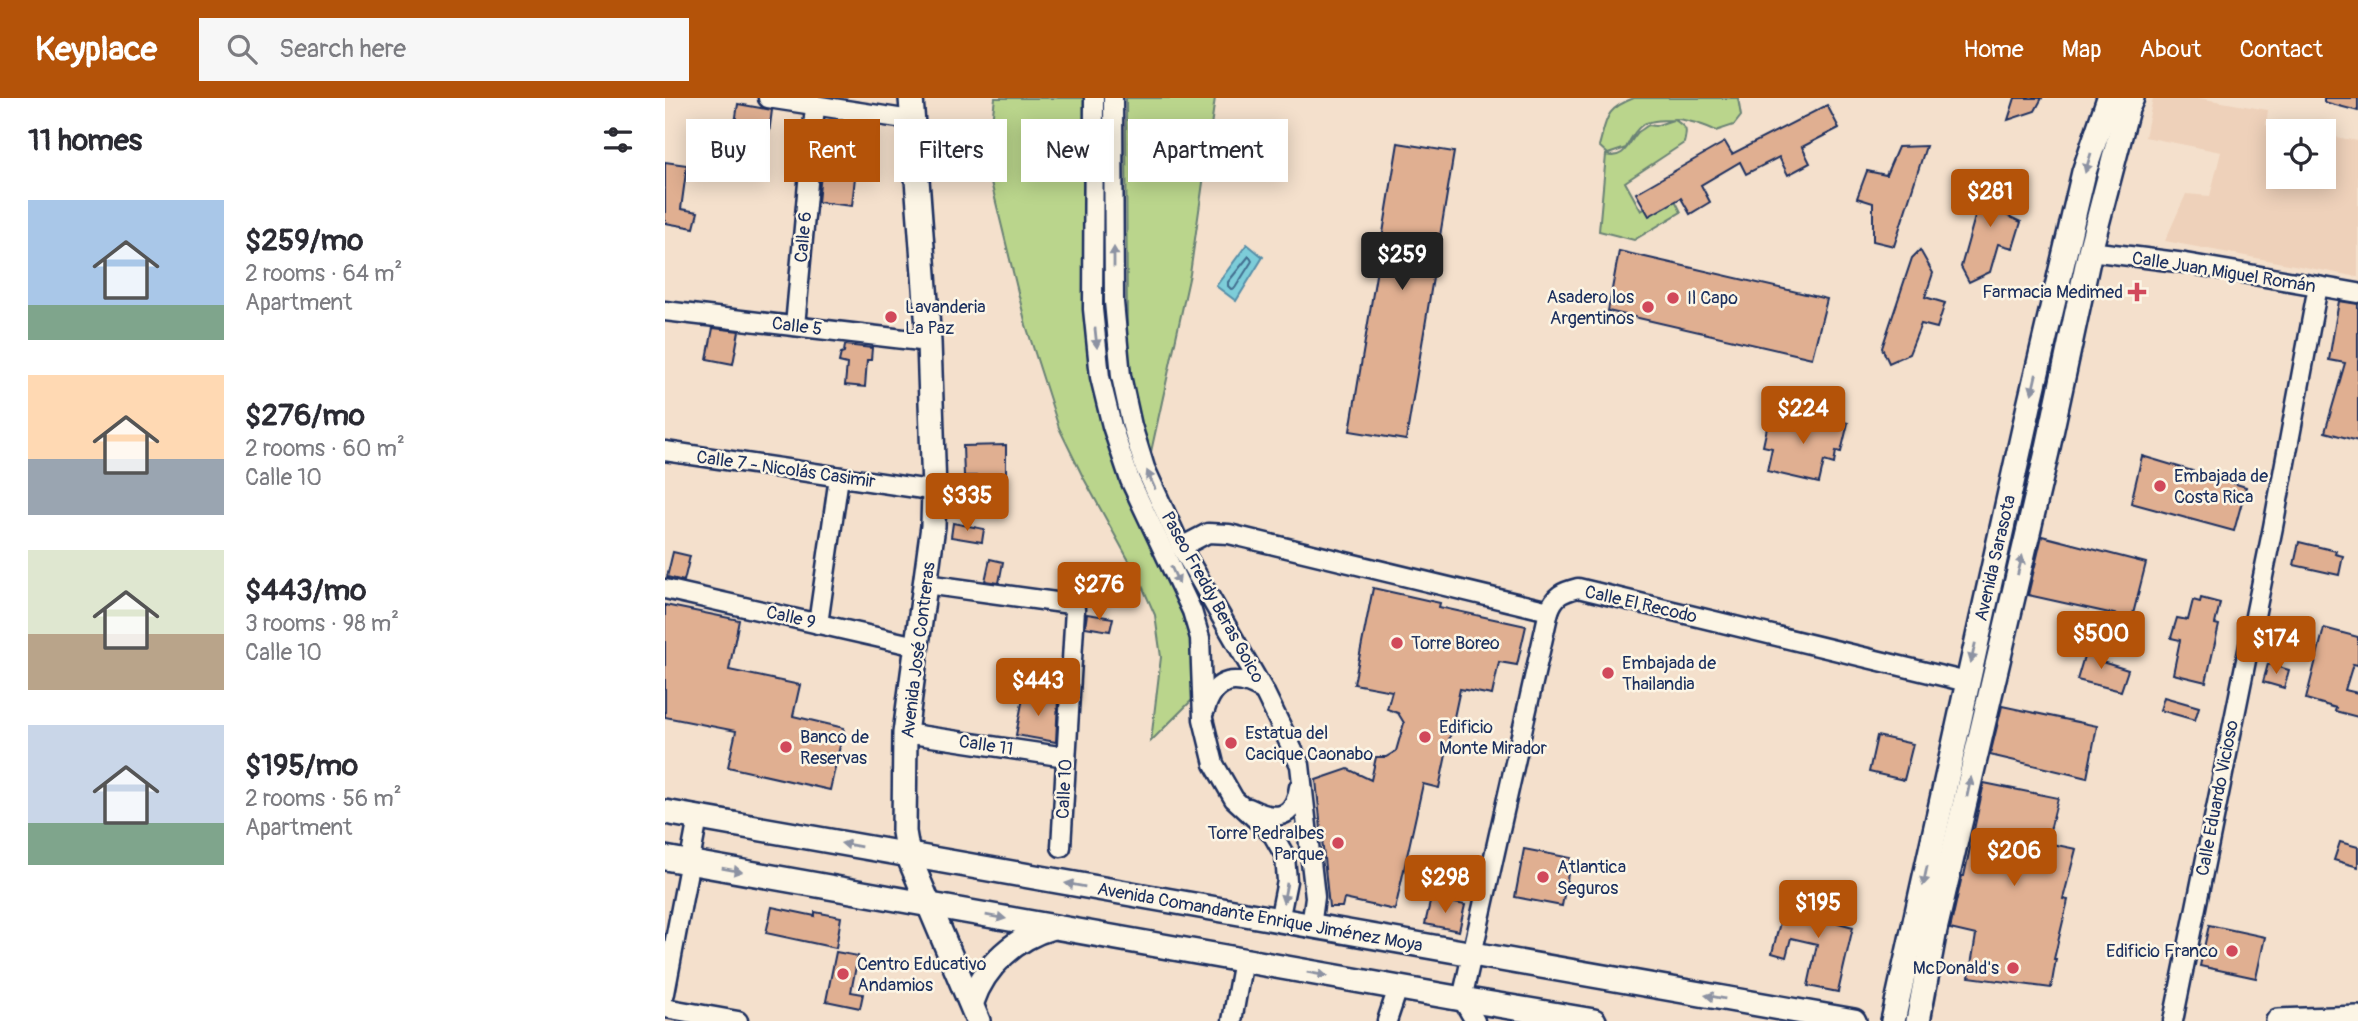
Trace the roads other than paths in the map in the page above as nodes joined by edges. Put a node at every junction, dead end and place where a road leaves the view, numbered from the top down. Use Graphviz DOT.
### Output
graph roads {
  1 [pos="768,98"];
  2 [pos="1094,98"];
  3 [pos="1113,98"];
  4 [pos="2109,98"];
  5 [pos="2131,98"];
  6 [pos="815,106"];
  7 [pos="911,109"];
  8 [pos="2090,251"];
  9 [pos="2318,286"];
  10 [pos="2358,293"];
  11 [pos="665,311"];
  12 [pos="795,326"];
  13 [pos="929,342"];
  14 [pos="665,452"];
  15 [pos="839,477"];
  16 [pos="934,491"];
  17 [pos="991,499"];
  18 [pos="1181,547"];
  19 [pos="926,584"];
  20 [pos="665,589"];
  21 [pos="1549,611"];
  22 [pos="818,624"];
  23 [pos="916,646"];
  24 [pos="1967,682"];
  25 [pos="1264,691"];
  26 [pos="1203,719"];
  27 [pos="905,733"];
  28 [pos="1066,757"];
  29 [pos="1300,765"];
  30 [pos="1234,799"];
  31 [pos="665,812"];
  32 [pos="698,818"];
  33 [pos="1061,847"];
  34 [pos="908,855"];
  35 [pos="665,858"];
  36 [pos="690,862"];
  37 [pos="929,905"];
  38 [pos="1279,921"];
  39 [pos="1053,927"];
  40 [pos="1311,927"];
  41 [pos="1472,955"];
  42 [pos="1243,960"];
  43 [pos="666,985"];
  44 [pos="1398,988"];
  45 [pos="1462,999"];
  46 [pos="665,1008"];
  47 [pos="975,1012"];
  48 [pos="2358,1018"];
  49 [pos="738,1021"];
  50 [pos="1233,1021"];
  51 [pos="1387,1021"];
  52 [pos="1475,1021"];
  53 [pos="1594,1021"];
  54 [pos="1854,1021"];
  55 [pos="1893,1021"];
  56 [pos="1918,1021"];
  57 [pos="2173,1021"];
  58 [pos="2278,1021"];
  1 -- 6 [label="street"];
  2 -- 26 [label="street, Paseo Freddy Beras Goico, one-way"];
  18 -- 3 [label="street, Paseo Freddy Beras Goico, one-way"];
  4 -- 24 [label="main road, Avenida Sarasota, one-way"];
  5 -- 8 [label="main road, Avenida Sarasota"];
  6 -- 7 [label="street"];
  6 -- 12 [label="street, Calle 6"];
  7 -- 13 [label="main road, Avenida José Contreras"];
  8 -- 9 [label="street, Calle Juan Miguel Román"];
  56 -- 8 [label="main road, Avenida Sarasota, one-way"];
  9 -- 10 [label="street, Calle Juan Miguel Román"];
  9 -- 57 [label="street, Calle Eduardo Vicioso"];
  11 -- 12 [label="street, Calle 5"];
  12 -- 13 [label="street, Calle 5"];
  13 -- 16 [label="main road, Avenida José Contreras"];
  14 -- 15 [label="street, Calle 7 - Nicolás Casimir"];
  15 -- 16 [label="street, Calle 7 - Nicolás Casimir"];
  15 -- 22 [label="street"];
  16 -- 17 [label="street, Calle 7 - Nicolás Casimir"];
  16 -- 19 [label="main road, Avenida José Contreras"];
  18 -- 21 [label="street"];
  18 -- 25 [label="street, Paseo Freddy Beras Goico"];
  19 -- 23 [label="main road, Avenida José Contreras"];
  19 -- 28 [label="street, Calle 10"];
  20 -- 22 [label="street, Calle 9"];
  21 -- 24 [label="street, Calle El Recodo"];
  21 -- 41 [label="street"];
  22 -- 23 [label="street, Calle 9"];
  23 -- 27 [label="main road, Avenida José Contreras"];
  24 -- 55 [label="main road, Avenida Sarasota, one-way"];
  25 -- 26 [label="street"];
  25 -- 29 [label="street, Paseo Freddy Beras Goico"];
  26 -- 30 [label="street, Paseo Freddy Beras Goico"];
  27 -- 28 [label="street, Calle 11"];
  27 -- 34 [label="main road, Avenida José Contreras"];
  28 -- 33 [label="street, Calle 10"];
  29 -- 30 [label="street"];
  29 -- 40 [label="street, Paseo Freddy Beras Goico"];
  30 -- 38 [label="street, Paseo Freddy Beras Goico, one-way"];
  31 -- 32 [label="main road, Avenida Comandante Enrique Jiménez Moya"];
  34 -- 32 [label="main road, Avenida Comandante Enrique Jiménez Moya, one-way"];
  32 -- 36 [label="street"];
  34 -- 37 [label="main road, Avenida José Contreras"];
  38 -- 34 [label="main road, Avenida Comandante Enrique Jiménez Moya, one-way"];
  35 -- 36 [label="main road"];
  36 -- 37 [label="main road, one-way"];
  36 -- 43 [label="street"];
  37 -- 39 [label="main road, one-way"];
  37 -- 47 [label="main road, Avenida José Contreras"];
  38 -- 40 [label="main road, Avenida Comandante Enrique Jiménez Moya"];
  39 -- 42 [label="main road"];
  39 -- 47 [label="main road"];
  40 -- 41 [label="main road, Avenida Comandante Enrique Jiménez Moya"];
  41 -- 45 [label="street"];
  54 -- 41 [label="main road, Avenida Comandante Enrique Jiménez Moya, one-way"];
  42 -- 44 [label="main road, one-way"];
  42 -- 50 [label="street"];
  44 -- 45 [label="main road"];
  44 -- 51 [label="street"];
  45 -- 52 [label="street"];
  45 -- 53 [label="main road"];
  46 -- 49 [label="street"];
  48 -- 58 [label="main road"];
}
